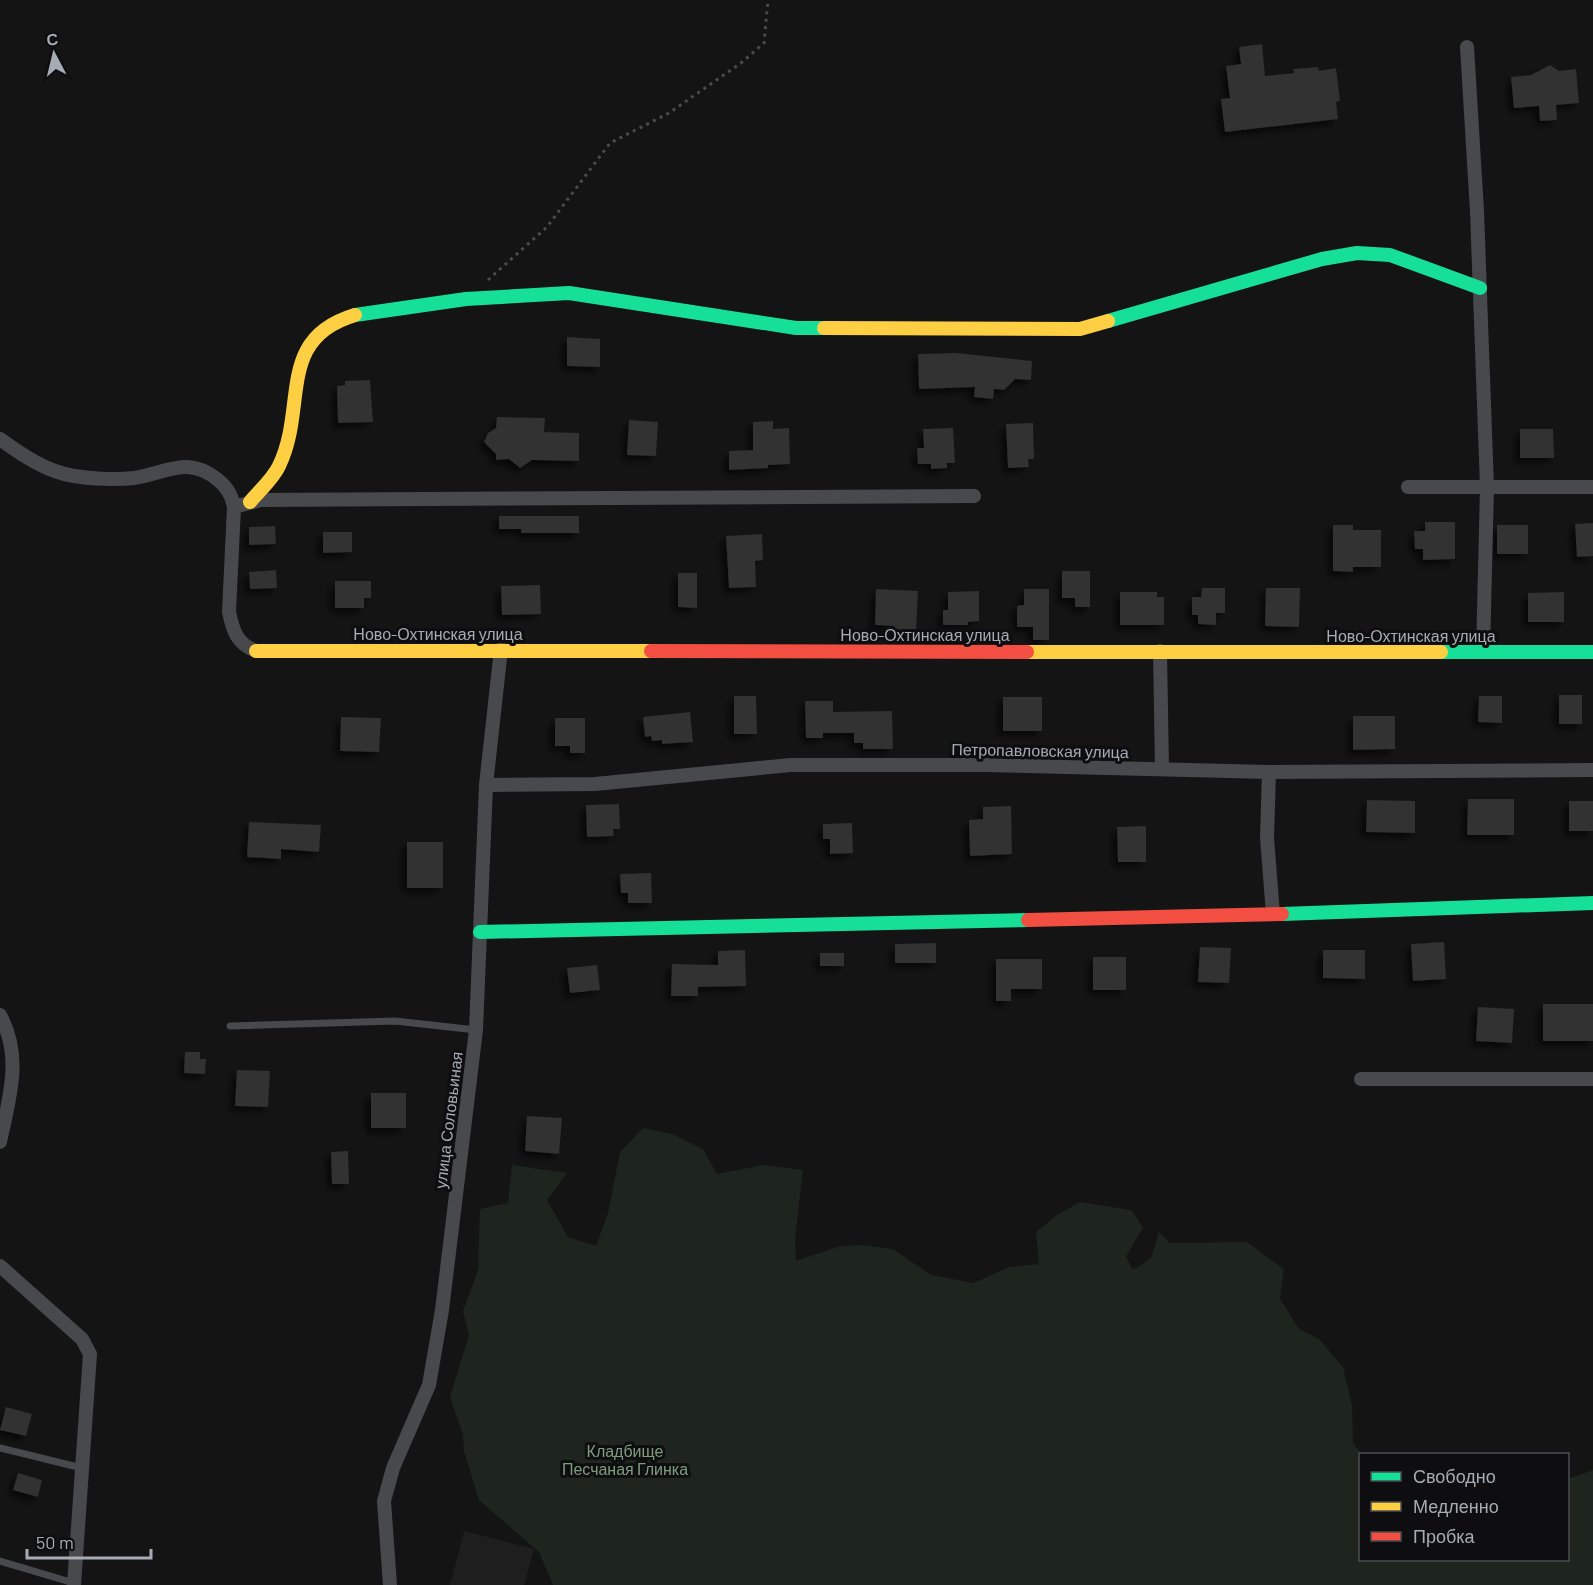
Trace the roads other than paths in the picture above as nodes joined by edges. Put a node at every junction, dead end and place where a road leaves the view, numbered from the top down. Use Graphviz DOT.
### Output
graph roads {
  1 [pos="1467,47"];
  2 [pos="1480,288"];
  3 [pos="0,439"];
  4 [pos="1487,487"];
  5 [pos="1593,487"];
  6 [pos="1408,488"];
  7 [pos="974,496"];
  8 [pos="250,502"];
  9 [pos="234,507"];
  10 [pos="501,649"];
  11 [pos="1160,651"];
  12 [pos="1483,652"];
  13 [pos="1593,652"];
  14 [pos="1162,768"];
  15 [pos="1593,770"];
  16 [pos="1269,772"];
  17 [pos="486,785"];
  18 [pos="1593,903"];
  19 [pos="1273,914"];
  20 [pos="480,932"];
  21 [pos="0,1015"];
  22 [pos="230,1026"];
  23 [pos="476,1030"];
  24 [pos="1361,1079"];
  25 [pos="1593,1079"];
  26 [pos="0,1142"];
  27 [pos="0,1266"];
  28 [pos="0,1448"];
  29 [pos="82,1468"];
  30 [pos="0,1561"];
  31 [pos="74,1584"];
  32 [pos="390,1585"];
  1 -- 2 [label="street"];
  2 -- 4 [label="street"];
  2 -- 8 [label="street"];
  3 -- 9 [label="street"];
  4 -- 5 [label="street"];
  4 -- 6 [label="street"];
  4 -- 12 [label="street"];
  7 -- 8 [label="street"];
  8 -- 9 [label="street"];
  9 -- 10 [label="street, Ново-Охтинская улица"];
  10 -- 11 [label="street, Ново-Охтинская улица"];
  10 -- 17 [label="street, улица Соловьиная"];
  11 -- 12 [label="street, Ново-Охтинская улица"];
  11 -- 14 [label="street"];
  12 -- 13 [label="street, Ново-Охтинская улица"];
  14 -- 16 [label="street, Петропавловская улица"];
  14 -- 17 [label="street, Петропавловская улица"];
  15 -- 16 [label="street, Петропавловская улица"];
  16 -- 19 [label="street"];
  17 -- 20 [label="street, улица Соловьиная"];
  18 -- 19 [label="street"];
  19 -- 20 [label="street"];
  20 -- 23 [label="street, улица Соловьиная"];
  21 -- 26 [label="street"];
  22 -- 23 [label="lane"];
  23 -- 32 [label="street, улица Соловьиная"];
  24 -- 25 [label="street"];
  27 -- 29 [label="street"];
  28 -- 29 [label="lane"];
  29 -- 31 [label="street"];
  30 -- 31 [label="lane"];
}
